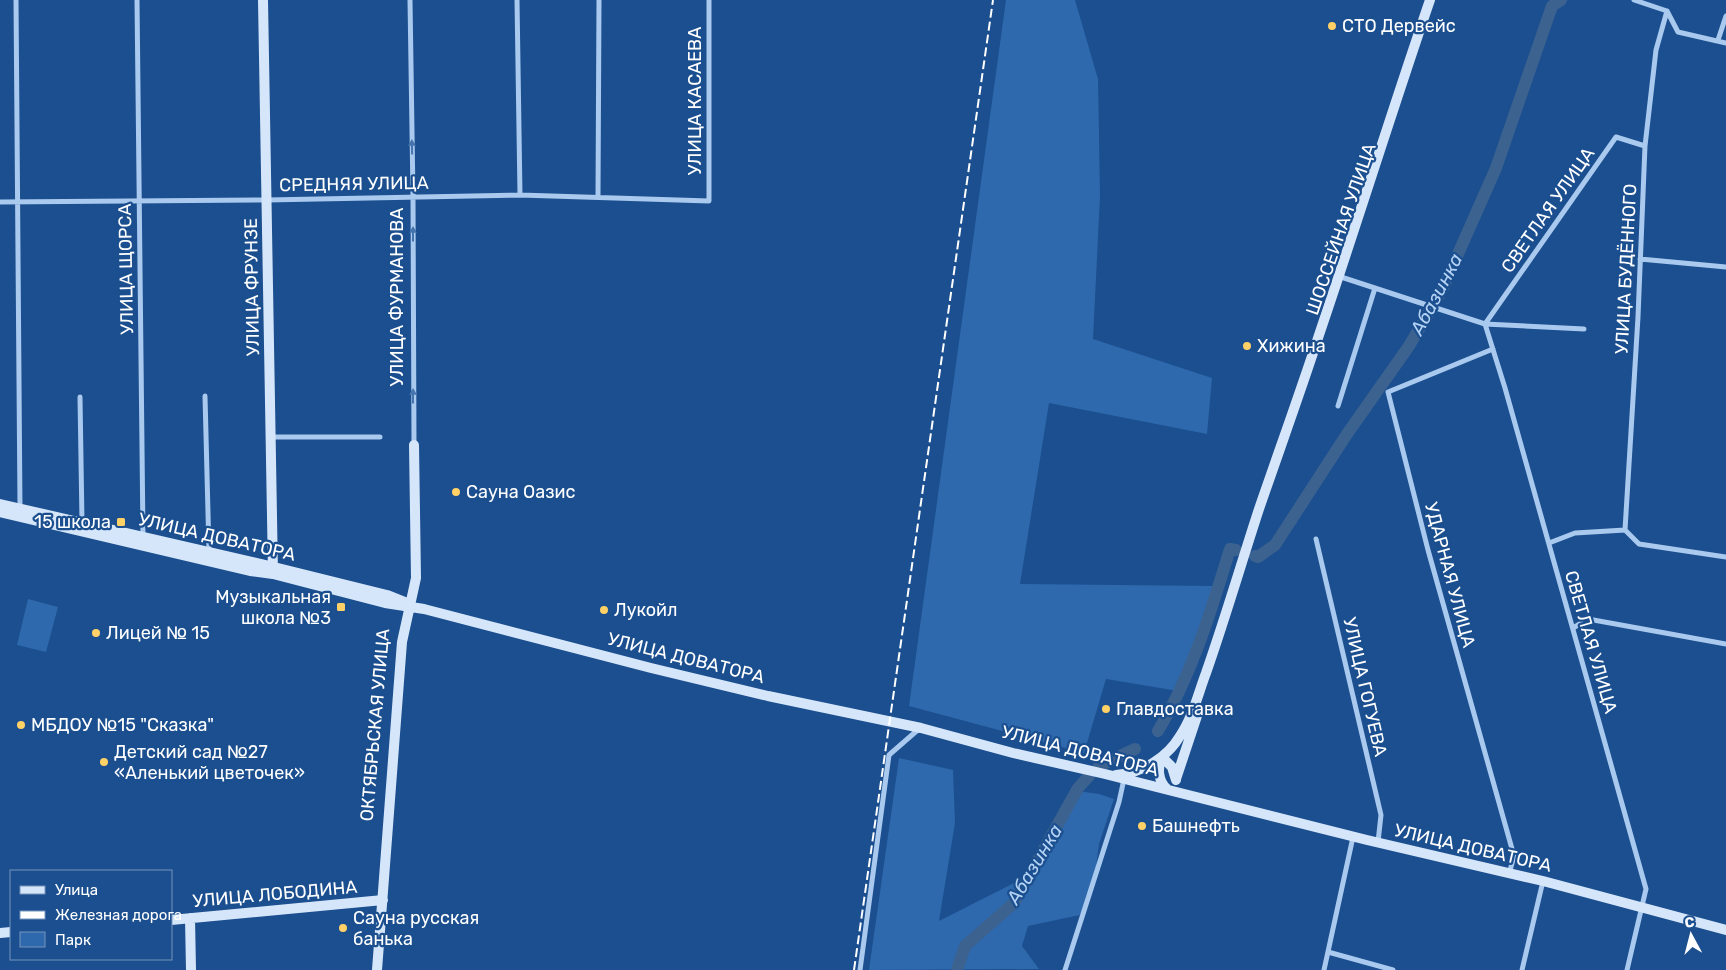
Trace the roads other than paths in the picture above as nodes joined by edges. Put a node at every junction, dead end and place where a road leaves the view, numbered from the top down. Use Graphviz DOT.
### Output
graph roads {
  1 [pos="16,0"];
  2 [pos="136,0"];
  3 [pos="263,0"];
  4 [pos="410,0"];
  5 [pos="517,0"];
  6 [pos="598,0"];
  7 [pos="709,0"];
  8 [pos="1430,0"];
  9 [pos="1434,0"];
  10 [pos="1634,0"];
  11 [pos="1645,2"];
  12 [pos="1667,11"];
  13 [pos="1726,16"];
  14 [pos="1718,40"];
  15 [pos="1726,43"];
  16 [pos="1645,146"];
  17 [pos="520,195"];
  18 [pos="413,196"];
  19 [pos="598,196"];
  20 [pos="267,200"];
  21 [pos="17,201"];
  22 [pos="139,201"];
  23 [pos="709,201"];
  24 [pos="0,202"];
  25 [pos="1640,259"];
  26 [pos="1726,267"];
  27 [pos="1340,276"];
  28 [pos="1375,288"];
  29 [pos="1485,324"];
  30 [pos="1584,329"];
  31 [pos="1493,349"];
  32 [pos="205,396"];
  33 [pos="80,397"];
  34 [pos="1338,406"];
  35 [pos="271,437"];
  36 [pos="380,437"];
  37 [pos="414,445"];
  38 [pos="0,504"];
  39 [pos="20,509"];
  40 [pos="0,512"];
  41 [pos="82,523"];
  42 [pos="1625,530"];
  43 [pos="143,537"];
  44 [pos="1316,539"];
  45 [pos="1549,543"];
  46 [pos="209,553"];
  47 [pos="1726,557"];
  48 [pos="274,570"];
  49 [pos="409,603"];
  50 [pos="1573,628"];
  51 [pos="1726,644"];
  52 [pos="1198,695"];
  53 [pos="921,728"];
  54 [pos="1162,757"];
  55 [pos="1106,774"];
  56 [pos="1176,778"];
  57 [pos="1124,779"];
  58 [pos="1167,789"];
  59 [pos="1190,795"];
  60 [pos="1353,836"];
  61 [pos="1378,842"];
  62 [pos="1509,874"];
  63 [pos="1543,881"];
  64 [pos="380,900"];
  65 [pos="1642,907"];
  66 [pos="190,918"];
  67 [pos="172,920"];
  68 [pos="1726,930"];
  69 [pos="1328,952"];
  70 [pos="191,970"];
  71 [pos="372,970"];
  72 [pos="377,970"];
  73 [pos="860,970"];
  74 [pos="1065,970"];
  75 [pos="1324,970"];
  76 [pos="1393,970"];
  77 [pos="1522,970"];
  78 [pos="1627,970"];
  1 -- 21 [label="street"];
  2 -- 22 [label="street, УЛИЦА ЩОРСА"];
  3 -- 20 [label="main road, УЛИЦА ФРУНЗЕ"];
  18 -- 4 [label="street, УЛИЦА ФУРМАНОВА, one-way"];
  5 -- 17 [label="street"];
  6 -- 19 [label="street"];
  7 -- 23 [label="street, УЛИЦА КАСАЕВА"];
  8 -- 27 [label="main road, ШОССЕЙНАЯ УЛИЦА"];
  9 -- 27 [label="main road, ШОССЕЙНАЯ УЛИЦА"];
  10 -- 11 [label="street"];
  11 -- 12 [label="street"];
  12 -- 14 [label="street"];
  12 -- 16 [label="street, УЛИЦА БУДЁННОГО"];
  13 -- 14 [label="street"];
  14 -- 15 [label="street"];
  16 -- 25 [label="street, УЛИЦА БУДЁННОГО"];
  16 -- 29 [label="street, СВЕТЛАЯ УЛИЦА"];
  17 -- 18 [label="street, СРЕДНЯЯ УЛИЦА"];
  17 -- 19 [label="street, СРЕДНЯЯ УЛИЦА"];
  18 -- 20 [label="street, СРЕДНЯЯ УЛИЦА"];
  37 -- 18 [label="street, УЛИЦА ФУРМАНОВА, one-way"];
  19 -- 23 [label="street, СРЕДНЯЯ УЛИЦА"];
  20 -- 22 [label="street, СРЕДНЯЯ УЛИЦА"];
  20 -- 35 [label="main road, УЛИЦА ФРУНЗЕ"];
  21 -- 22 [label="street, СРЕДНЯЯ УЛИЦА"];
  21 -- 24 [label="street, СРЕДНЯЯ УЛИЦА"];
  21 -- 39 [label="street"];
  22 -- 43 [label="street, УЛИЦА ЩОРСА"];
  25 -- 26 [label="street"];
  25 -- 42 [label="street, УЛИЦА БУДЁННОГО"];
  27 -- 28 [label="street"];
  27 -- 52 [label="main road, ШОССЕЙНАЯ УЛИЦА"];
  28 -- 29 [label="street"];
  28 -- 34 [label="street"];
  29 -- 30 [label="street"];
  29 -- 31 [label="street, СВЕТЛАЯ УЛИЦА"];
  31 -- 45 [label="street, СВЕТЛАЯ УЛИЦА"];
  31 -- 62 [label="street, УДАРНАЯ УЛИЦА"];
  32 -- 46 [label="street"];
  33 -- 41 [label="street"];
  35 -- 36 [label="street"];
  35 -- 48 [label="main road, УЛИЦА ФРУНЗЕ"];
  37 -- 49 [label="main road, УЛИЦА ФУРМАНОВА"];
  38 -- 39 [label="main road, УЛИЦА ДОВАТОРА"];
  39 -- 41 [label="main road, УЛИЦА ДОВАТОРА"];
  40 -- 48 [label="main road, УЛИЦА ДОВАТОРА"];
  41 -- 43 [label="main road, УЛИЦА ДОВАТОРА"];
  42 -- 45 [label="street"];
  42 -- 47 [label="street"];
  43 -- 46 [label="main road, УЛИЦА ДОВАТОРА"];
  44 -- 61 [label="street, УЛИЦА ГОГУЕВА"];
  45 -- 50 [label="street, СВЕТЛАЯ УЛИЦА"];
  46 -- 48 [label="main road, УЛИЦА ДОВАТОРА"];
  48 -- 49 [label="main road, УЛИЦА ДОВАТОРА"];
  49 -- 53 [label="main road, УЛИЦА ДОВАТОРА"];
  49 -- 64 [label="main road, ОКТЯБРЬСКАЯ УЛИЦА"];
  50 -- 51 [label="street"];
  50 -- 65 [label="street, СВЕТЛАЯ УЛИЦА"];
  52 -- 54 [label="main road, ШОССЕЙНАЯ УЛИЦА"];
  52 -- 56 [label="main road, ШОССЕЙНАЯ УЛИЦА"];
  53 -- 55 [label="main road, УЛИЦА ДОВАТОРА"];
  53 -- 73 [label="street"];
  54 -- 55 [label="main road"];
  54 -- 56 [label="main road"];
  54 -- 58 [label="main road"];
  55 -- 57 [label="main road, УЛИЦА ДОВАТОРА"];
  56 -- 59 [label="main road"];
  57 -- 58 [label="main road, УЛИЦА ДОВАТОРА"];
  57 -- 74 [label="street"];
  58 -- 59 [label="main road, УЛИЦА ДОВАТОРА"];
  59 -- 60 [label="main road, УЛИЦА ДОВАТОРА"];
  60 -- 61 [label="main road, УЛИЦА ДОВАТОРА"];
  60 -- 69 [label="street"];
  61 -- 62 [label="main road, УЛИЦА ДОВАТОРА"];
  62 -- 63 [label="main road, УЛИЦА ДОВАТОРА"];
  63 -- 65 [label="main road, УЛИЦА ДОВАТОРА"];
  63 -- 77 [label="street"];
  64 -- 66 [label="main road, УЛИЦА ЛОБОДИНА"];
  64 -- 71 [label="main road, ОКТЯБРЬСКАЯ УЛИЦА"];
  64 -- 72 [label="main road, ОКТЯБРЬСКАЯ УЛИЦА"];
  65 -- 68 [label="main road, УЛИЦА ДОВАТОРА"];
  65 -- 78 [label="street, СВЕТЛАЯ УЛИЦА"];
  66 -- 67 [label="main road, УЛИЦА ЛОБОДИНА"];
  66 -- 70 [label="main road"];
  69 -- 75 [label="street"];
  69 -- 76 [label="street"];
}
